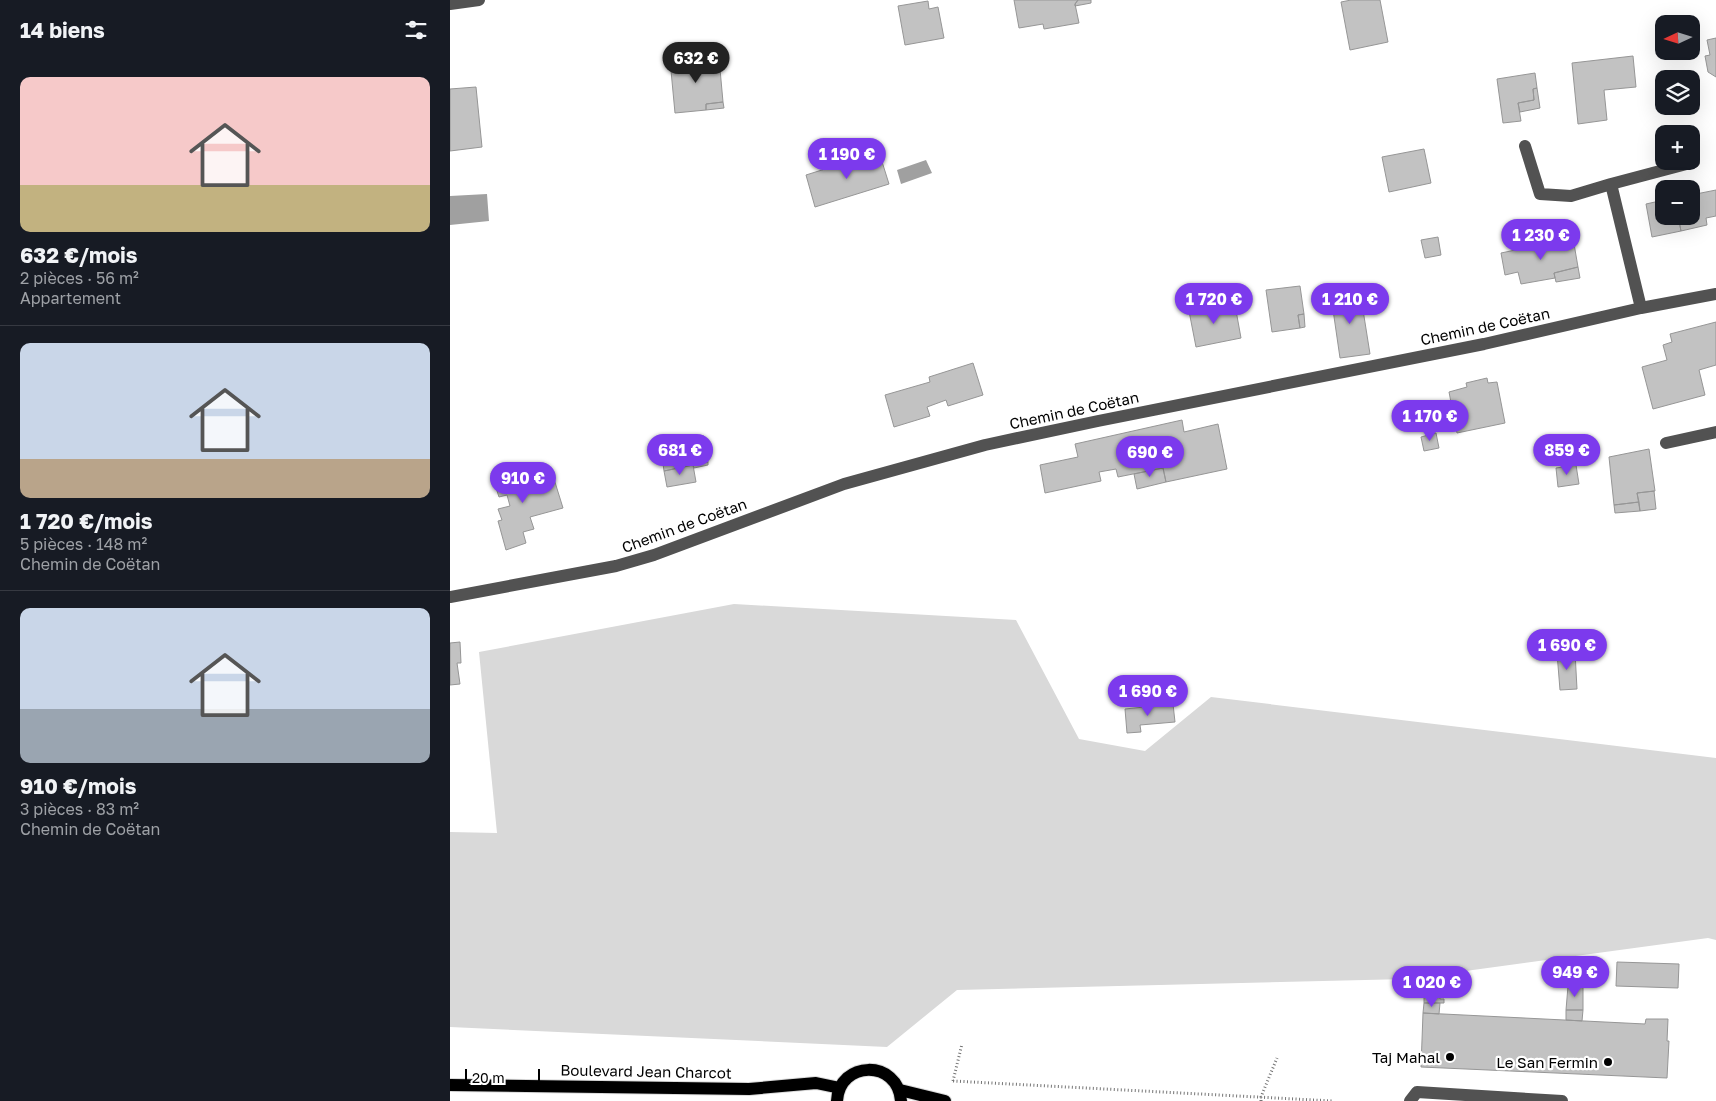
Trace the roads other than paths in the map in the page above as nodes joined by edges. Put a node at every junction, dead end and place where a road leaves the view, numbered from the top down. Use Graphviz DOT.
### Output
graph roads {
  1 [pos="479,0"];
  2 [pos="450,4"];
  3 [pos="1525,146"];
  4 [pos="1664,170"];
  5 [pos="1611,184"];
  6 [pos="1716,294"];
  7 [pos="1641,308"];
  8 [pos="1716,432"];
  9 [pos="1666,443"];
  10 [pos="450,597"];
  11 [pos="450,1085"];
  12 [pos="839,1095"];
  13 [pos="901,1096"];
  14 [pos="945,1101"];
  15 [pos="1410,1101"];
  16 [pos="1562,1101"];
  1 -- 2 [label="street"];
  3 -- 5 [label="street"];
  4 -- 5 [label="street"];
  5 -- 7 [label="street"];
  6 -- 7 [label="street, Chemin de Coëtan"];
  7 -- 10 [label="street, Chemin de Coëtan"];
  8 -- 9 [label="street"];
  11 -- 12 [label="main road, Boulevard Jean Charcot"];
  12 -- 13 [label="main road, Boulevard Jean Charcot"];
  13 -- 14 [label="main road, Boulevard Jean Charcot"];
  15 -- 16 [label="street"];
}
